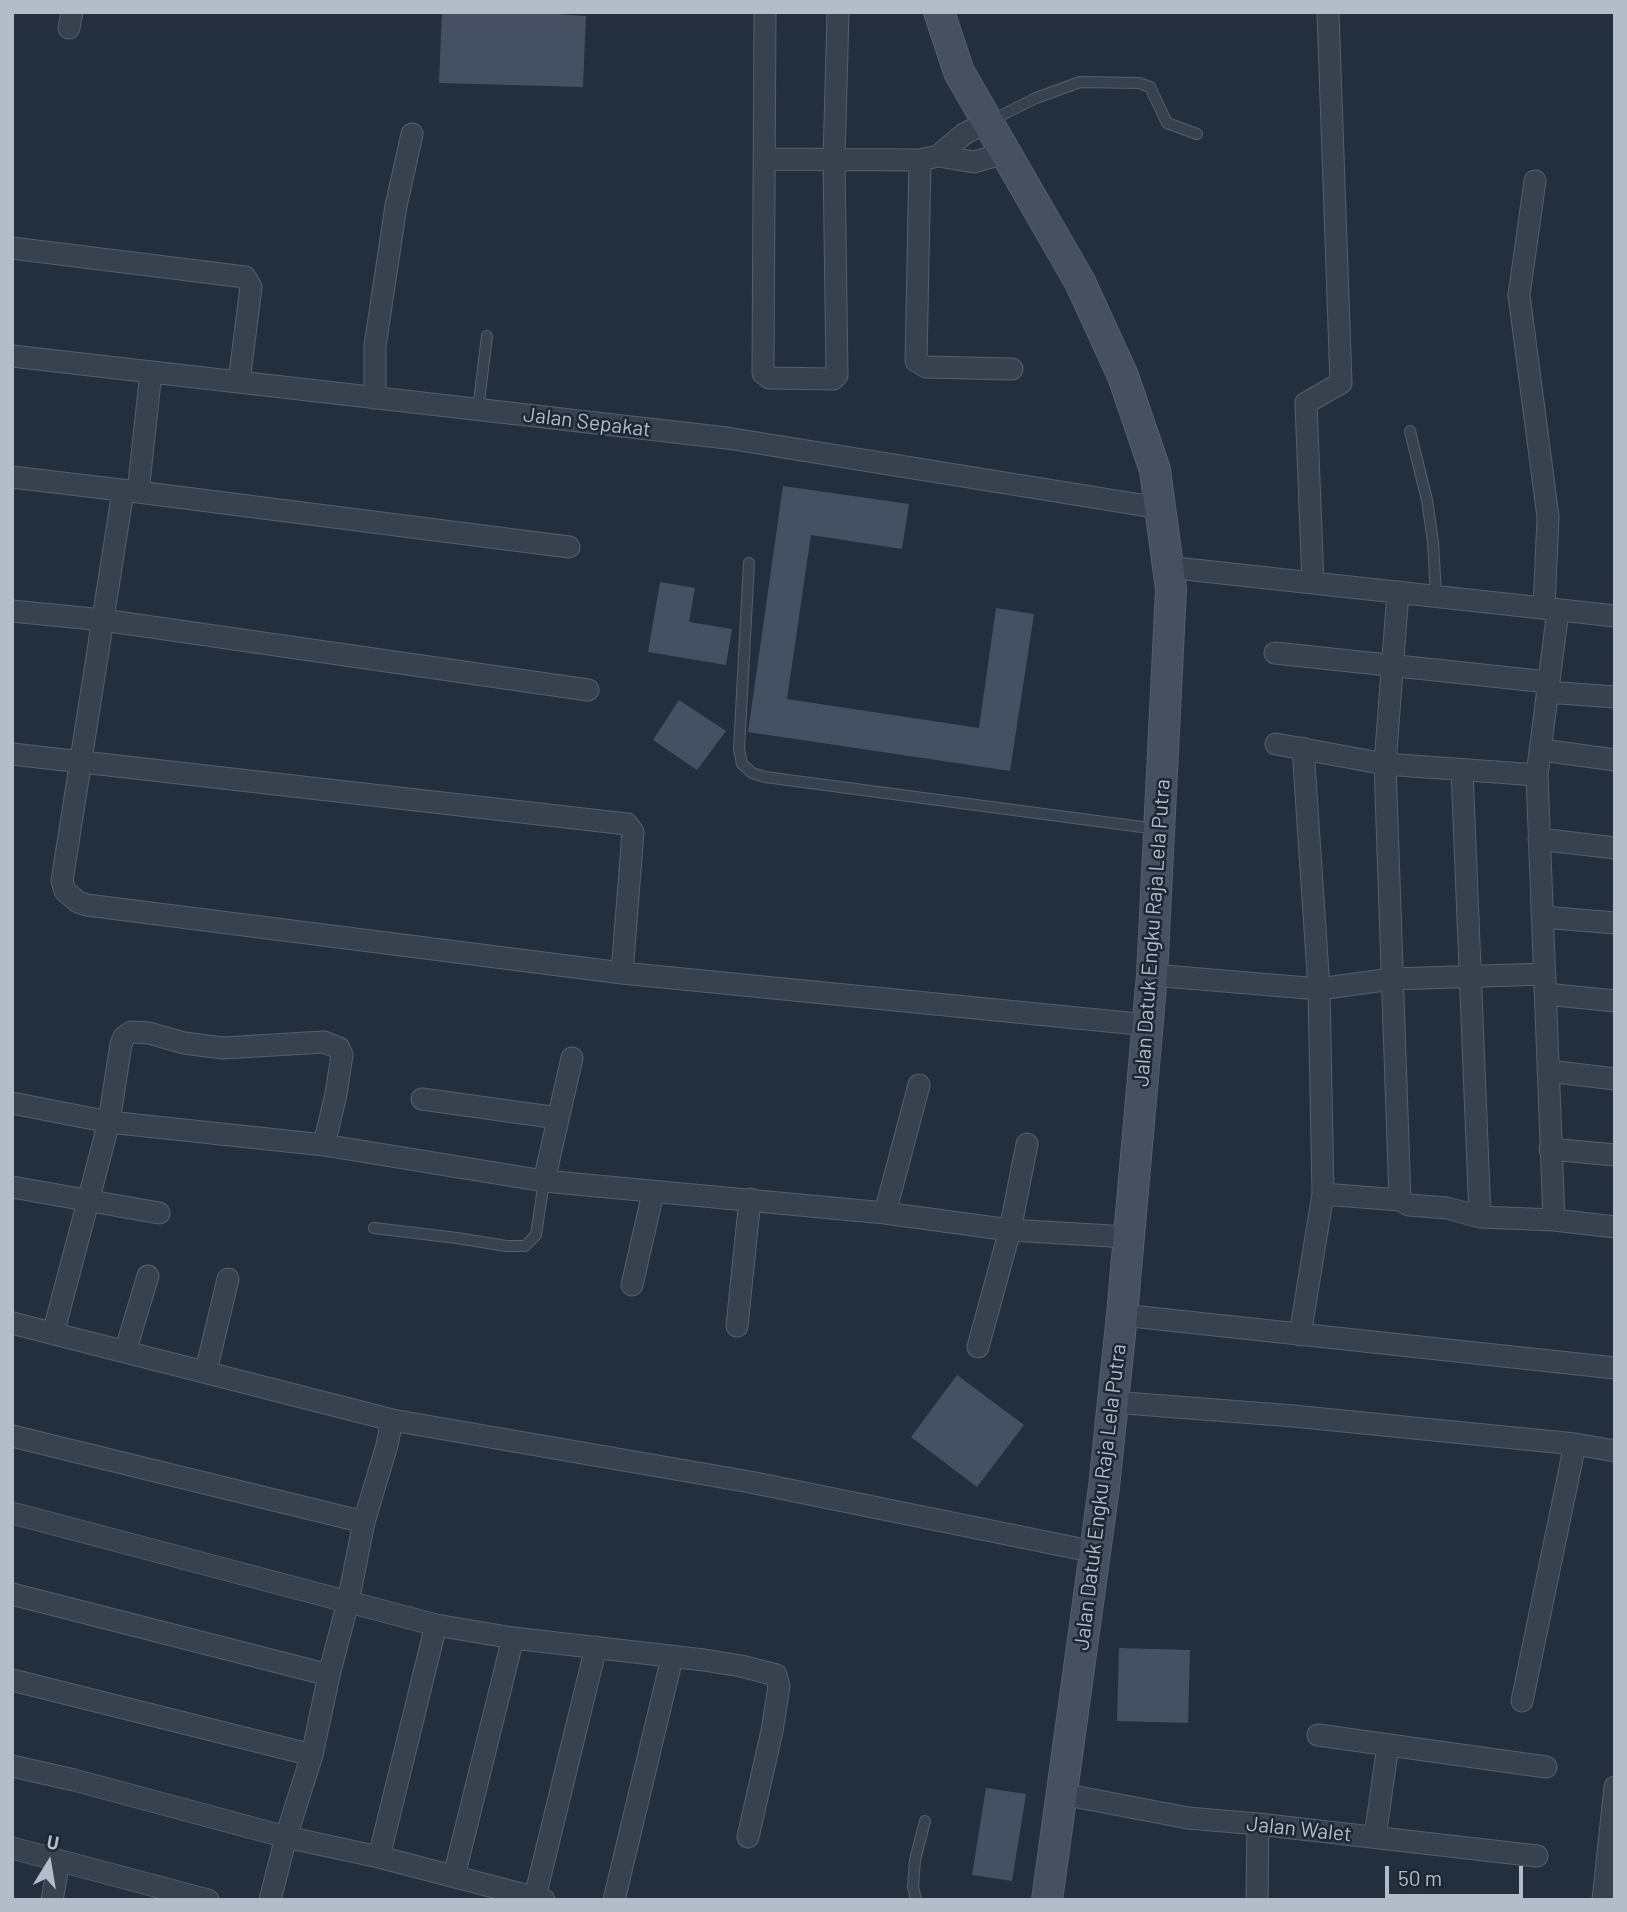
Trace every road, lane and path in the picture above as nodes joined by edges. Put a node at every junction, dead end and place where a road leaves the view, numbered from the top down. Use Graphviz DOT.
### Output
graph roads {
  1 [pos="765,12"];
  2 [pos="838,12"];
  3 [pos="939,12"];
  4 [pos="1328,12"];
  5 [pos="989,121"];
  6 [pos="412,134"];
  7 [pos="1197,134"];
  8 [pos="1006,153"];
  9 [pos="929,158"];
  10 [pos="766,159"];
  11 [pos="834,160"];
  12 [pos="1535,181"];
  13 [pos="12,248"];
  14 [pos="487,336"];
  15 [pos="12,356"];
  16 [pos="1012,369"];
  17 [pos="151,372"];
  18 [pos="239,382"];
  19 [pos="375,398"];
  20 [pos="478,410"];
  21 [pos="1410,431"];
  22 [pos="12,477"];
  23 [pos="131,491"];
  24 [pos="1160,508"];
  25 [pos="569,547"];
  26 [pos="749,563"];
  27 [pos="1167,567"];
  28 [pos="1313,583"];
  29 [pos="1398,592"];
  30 [pos="1436,596"];
  31 [pos="1551,609"];
  32 [pos="12,611"];
  33 [pos="1615,616"];
  34 [pos="103,621"];
  35 [pos="1275,653"];
  36 [pos="1392,665"];
  37 [pos="1548,687"];
  38 [pos="588,690"];
  39 [pos="1615,697"];
  40 [pos="1276,744"];
  41 [pos="1303,748"];
  42 [pos="1542,750"];
  43 [pos="12,754"];
  44 [pos="1615,760"];
  45 [pos="81,761"];
  46 [pos="1385,764"];
  47 [pos="1462,770"];
  48 [pos="1537,775"];
  49 [pos="1160,829"];
  50 [pos="1539,839"];
  51 [pos="1615,848"];
  52 [pos="1543,916"];
  53 [pos="1615,923"];
  54 [pos="622,973"];
  55 [pos="1152,975"];
  56 [pos="1471,977"];
  57 [pos="1392,979"];
  58 [pos="1545,984"];
  59 [pos="1319,989"];
  60 [pos="1615,1001"];
  61 [pos="1148,1025"];
  62 [pos="572,1058"];
  63 [pos="1548,1070"];
  64 [pos="1615,1079"];
  65 [pos="919,1085"];
  66 [pos="422,1099"];
  67 [pos="12,1103"];
  68 [pos="558,1118"];
  69 [pos="109,1122"];
  70 [pos="1027,1144"];
  71 [pos="324,1145"];
  72 [pos="1550,1149"];
  73 [pos="1615,1155"];
  74 [pos="544,1181"];
  75 [pos="12,1187"];
  76 [pos="653,1193"];
  77 [pos="1323,1194"];
  78 [pos="750,1199"];
  79 [pos="1400,1200"];
  80 [pos="88,1202"];
  81 [pos="159,1213"];
  82 [pos="886,1213"];
  83 [pos="1479,1217"];
  84 [pos="1554,1220"];
  85 [pos="1615,1227"];
  86 [pos="374,1228"];
  87 [pos="1010,1230"];
  88 [pos="1128,1237"];
  89 [pos="148,1276"];
  90 [pos="228,1279"];
  91 [pos="632,1285"];
  92 [pos="1122,1315"];
  93 [pos="12,1324"];
  94 [pos="737,1326"];
  95 [pos="53,1334"];
  96 [pos="1300,1335"];
  97 [pos="978,1347"];
  98 [pos="125,1352"];
  99 [pos="1615,1368"];
  100 [pos="206,1371"];
  101 [pos="1112,1402"];
  102 [pos="392,1420"];
  103 [pos="12,1436"];
  104 [pos="1575,1444"];
  105 [pos="1615,1451"];
  106 [pos="12,1513"];
  107 [pos="363,1522"];
  108 [pos="1095,1552"];
  109 [pos="12,1594"];
  110 [pos="348,1602"];
  111 [pos="436,1625"];
  112 [pos="513,1638"];
  113 [pos="596,1647"];
  114 [pos="672,1658"];
  115 [pos="329,1675"];
  116 [pos="12,1680"];
  117 [pos="1522,1702"];
  118 [pos="1318,1735"];
  119 [pos="1388,1745"];
  120 [pos="312,1755"];
  121 [pos="12,1766"];
  122 [pos="1546,1767"];
  123 [pos="1615,1787"];
  124 [pos="1062,1794"];
  125 [pos="1613,1816"];
  126 [pos="925,1821"];
  127 [pos="1258,1824"];
  128 [pos="286,1837"];
  129 [pos="748,1837"];
  130 [pos="1375,1838"];
  131 [pos="12,1848"];
  132 [pos="1537,1856"];
  133 [pos="379,1857"];
  134 [pos="59,1861"];
  135 [pos="454,1876"];
  136 [pos="539,1899"];
  137 [pos="52,1900"];
  138 [pos="208,1900"];
  139 [pos="270,1900"];
  140 [pos="614,1900"];
  141 [pos="916,1900"];
  142 [pos="1047,1900"];
  143 [pos="1256,1900"];
  144 [pos="1603,1900"];
  1 -- 10 [label="street"];
  2 -- 11 [label="street"];
  3 -- 5 [label="street, Jalan Datuk Engku Raja Lela Putra"];
  4 -- 28 [label="street"];
  5 -- 7 [label="lane"];
  5 -- 8 [label="street, Jalan Datuk Engku Raja Lela Putra"];
  5 -- 9 [label="street"];
  6 -- 19 [label="street"];
  8 -- 9 [label="street"];
  8 -- 24 [label="street, Jalan Datuk Engku Raja Lela Putra"];
  9 -- 11 [label="street"];
  9 -- 16 [label="street"];
  10 -- 11 [label="street"];
  10 -- 11 [label="street"];
  12 -- 31 [label="street"];
  13 -- 18 [label="street"];
  14 -- 20 [label="lane"];
  15 -- 17 [label="street, Jalan Sepakat"];
  17 -- 18 [label="street, Jalan Sepakat"];
  17 -- 23 [label="street"];
  18 -- 19 [label="street, Jalan Sepakat"];
  19 -- 20 [label="street, Jalan Sepakat"];
  20 -- 24 [label="street, Jalan Sepakat"];
  21 -- 30 [label="lane"];
  22 -- 23 [label="street"];
  23 -- 25 [label="street"];
  23 -- 34 [label="street"];
  24 -- 27 [label="street, Jalan Datuk Engku Raja Lela Putra"];
  26 -- 49 [label="lane"];
  27 -- 28 [label="street"];
  27 -- 49 [label="street, Jalan Datuk Engku Raja Lela Putra"];
  28 -- 29 [label="street"];
  29 -- 30 [label="street"];
  29 -- 36 [label="street"];
  30 -- 31 [label="street"];
  31 -- 33 [label="street"];
  31 -- 37 [label="street"];
  32 -- 34 [label="street"];
  34 -- 38 [label="street"];
  34 -- 45 [label="street"];
  35 -- 36 [label="street"];
  36 -- 37 [label="street"];
  36 -- 46 [label="street"];
  37 -- 39 [label="street"];
  37 -- 42 [label="street"];
  40 -- 41 [label="street"];
  41 -- 46 [label="street"];
  41 -- 59 [label="street"];
  42 -- 44 [label="street"];
  42 -- 48 [label="street"];
  43 -- 45 [label="street"];
  45 -- 54 [label="street"];
  45 -- 54 [label="street"];
  46 -- 47 [label="street"];
  46 -- 57 [label="street"];
  47 -- 48 [label="street"];
  47 -- 56 [label="street"];
  48 -- 50 [label="street"];
  49 -- 55 [label="street, Jalan Datuk Engku Raja Lela Putra"];
  50 -- 51 [label="street"];
  50 -- 52 [label="street"];
  52 -- 53 [label="street"];
  52 -- 58 [label="street"];
  54 -- 61 [label="street"];
  55 -- 59 [label="street"];
  55 -- 61 [label="street, Jalan Datuk Engku Raja Lela Putra"];
  56 -- 57 [label="street"];
  56 -- 58 [label="street"];
  56 -- 83 [label="street"];
  57 -- 59 [label="street"];
  57 -- 79 [label="street"];
  58 -- 60 [label="street"];
  58 -- 63 [label="street"];
  59 -- 77 [label="street"];
  61 -- 88 [label="street, Jalan Datuk Engku Raja Lela Putra"];
  62 -- 68 [label="street"];
  63 -- 64 [label="street"];
  63 -- 72 [label="street"];
  65 -- 82 [label="street"];
  66 -- 68 [label="street"];
  67 -- 69 [label="street"];
  68 -- 74 [label="street"];
  69 -- 71 [label="street"];
  69 -- 71 [label="street"];
  69 -- 80 [label="street"];
  70 -- 87 [label="street"];
  71 -- 74 [label="street"];
  72 -- 73 [label="street"];
  72 -- 84 [label="street"];
  74 -- 76 [label="street"];
  74 -- 86 [label="lane"];
  75 -- 80 [label="street"];
  76 -- 78 [label="street"];
  76 -- 91 [label="street"];
  77 -- 79 [label="street"];
  77 -- 96 [label="street"];
  78 -- 82 [label="street"];
  78 -- 94 [label="street"];
  79 -- 83 [label="street"];
  80 -- 81 [label="street"];
  80 -- 95 [label="street"];
  82 -- 87 [label="street"];
  83 -- 84 [label="street"];
  84 -- 85 [label="street"];
  87 -- 88 [label="street"];
  87 -- 97 [label="street"];
  88 -- 92 [label="street, Jalan Datuk Engku Raja Lela Putra"];
  89 -- 98 [label="street"];
  90 -- 100 [label="street"];
  92 -- 96 [label="street"];
  92 -- 101 [label="street, Jalan Datuk Engku Raja Lela Putra"];
  93 -- 95 [label="street"];
  95 -- 98 [label="street"];
  96 -- 99 [label="street"];
  98 -- 100 [label="street"];
  100 -- 102 [label="street"];
  101 -- 104 [label="street"];
  101 -- 108 [label="street, Jalan Datuk Engku Raja Lela Putra"];
  102 -- 107 [label="street"];
  102 -- 108 [label="street"];
  103 -- 107 [label="street"];
  104 -- 105 [label="street"];
  104 -- 117 [label="street"];
  106 -- 110 [label="street"];
  107 -- 110 [label="street"];
  108 -- 124 [label="street, Jalan Datuk Engku Raja Lela Putra"];
  109 -- 115 [label="street"];
  110 -- 111 [label="street"];
  110 -- 115 [label="street"];
  111 -- 112 [label="street"];
  111 -- 133 [label="street"];
  112 -- 113 [label="street"];
  112 -- 135 [label="street"];
  113 -- 114 [label="street"];
  113 -- 136 [label="street"];
  114 -- 129 [label="street"];
  114 -- 140 [label="street"];
  115 -- 120 [label="street"];
  116 -- 120 [label="street"];
  118 -- 119 [label="street"];
  119 -- 122 [label="street"];
  119 -- 130 [label="street"];
  120 -- 128 [label="street"];
  121 -- 128 [label="street"];
  123 -- 125 [label="street"];
  124 -- 127 [label="street, Jalan Walet"];
  124 -- 142 [label="street, Jalan Datuk Engku Raja Lela Putra"];
  125 -- 144 [label="street"];
  126 -- 141 [label="lane"];
  127 -- 130 [label="street, Jalan Walet"];
  127 -- 143 [label="street"];
  128 -- 133 [label="street"];
  128 -- 139 [label="street"];
  130 -- 132 [label="street, Jalan Walet"];
  131 -- 134 [label="street"];
  133 -- 135 [label="street"];
  134 -- 137 [label="street"];
  134 -- 138 [label="street"];
  135 -- 136 [label="street"];
}
